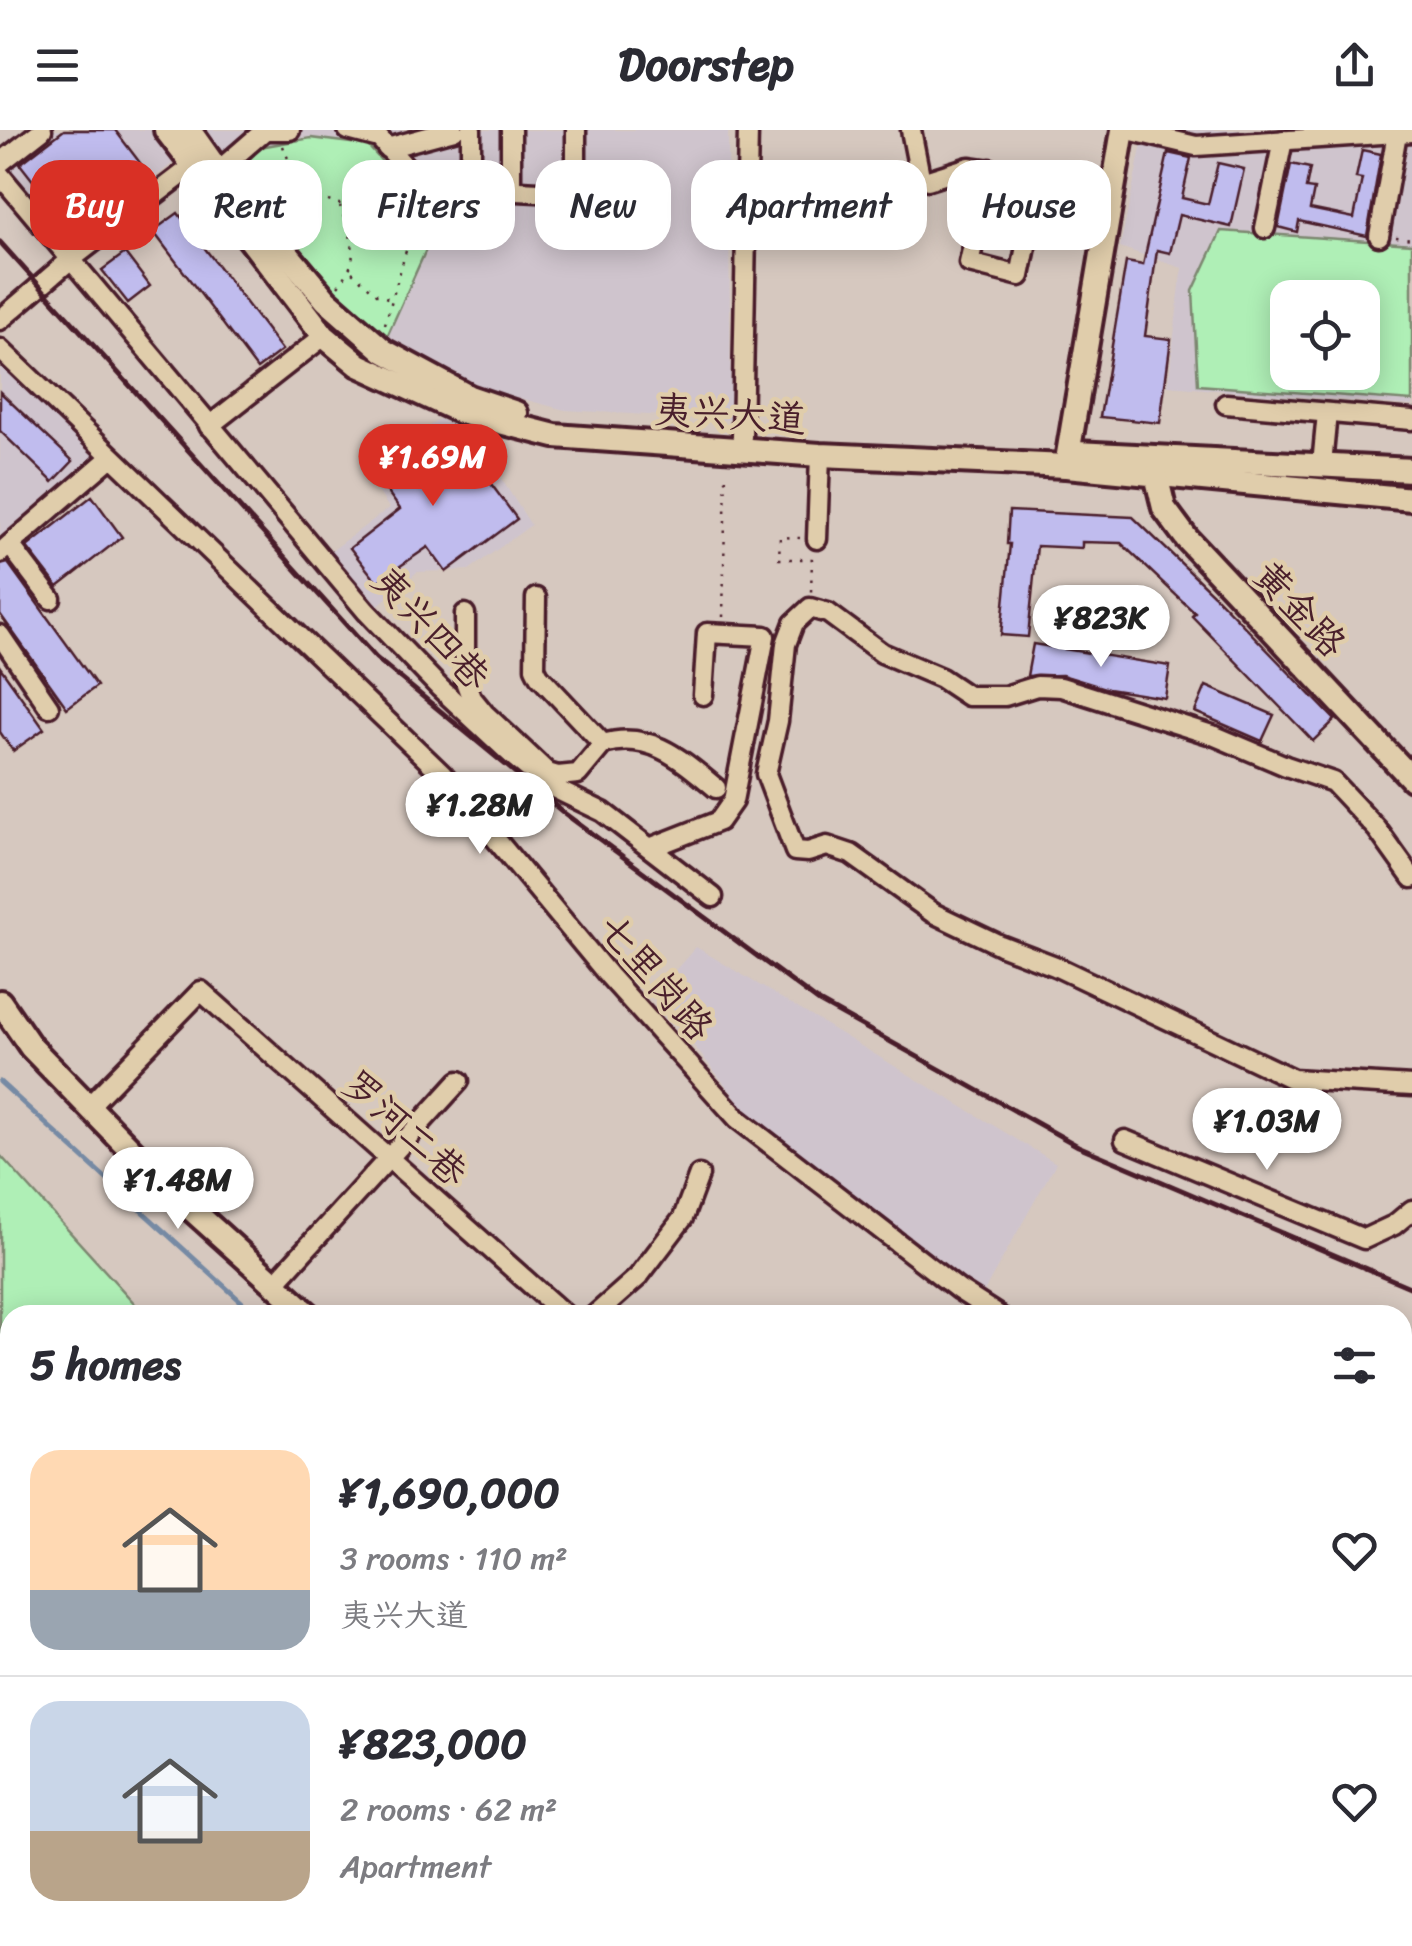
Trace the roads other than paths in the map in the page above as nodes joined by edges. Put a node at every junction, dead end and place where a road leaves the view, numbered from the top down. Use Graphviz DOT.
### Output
graph roads {
  1 [pos="42,130"];
  2 [pos="166,130"];
  3 [pos="189,130"];
  4 [pos="290,130"];
  5 [pos="348,130"];
  6 [pos="454,130"];
  7 [pos="471,130"];
  8 [pos="512,130"];
  9 [pos="576,130"];
  10 [pos="748,130"];
  11 [pos="911,130"];
  12 [pos="1125,130"];
  13 [pos="263,131"];
  14 [pos="278,131"];
  15 [pos="1404,133"];
  16 [pos="1324,134"];
  17 [pos="1283,140"];
  18 [pos="387,148"];
  19 [pos="188,160"];
  20 [pos="210,160"];
  21 [pos="230,160"];
  22 [pos="397,160"];
  23 [pos="471,160"];
  24 [pos="512,160"];
  25 [pos="747,160"];
  26 [pos="917,160"];
  27 [pos="0,163"];
  28 [pos="0,174"];
  29 [pos="947,174"];
  30 [pos="179,177"];
  31 [pos="928,180"];
  32 [pos="1111,186"];
  33 [pos="515,190"];
  34 [pos="1265,228"];
  35 [pos="1379,236"];
  36 [pos="258,250"];
  37 [pos="284,250"];
  38 [pos="744,250"];
  39 [pos="972,250"];
  40 [pos="1025,250"];
  41 [pos="1100,250"];
  42 [pos="70,260"];
  43 [pos="0,320"];
  44 [pos="324,336"];
  45 [pos="0,350"];
  46 [pos="1226,404"];
  47 [pos="1327,413"];
  48 [pos="1412,420"];
  49 [pos="209,426"];
  50 [pos="734,442"];
  51 [pos="820,455"];
  52 [pos="112,457"];
  53 [pos="1066,459"];
  54 [pos="1322,465"];
  55 [pos="1412,470"];
  56 [pos="1156,475"];
  57 [pos="1412,500"];
  58 [pos="817,538"];
  59 [pos="5,549"];
  60 [pos="536,598"];
  61 [pos="51,599"];
  62 [pos="465,614"];
  63 [pos="0,636"];
  64 [pos="465,681"];
  65 [pos="440,688"];
  66 [pos="703,694"];
  67 [pos="49,707"];
  68 [pos="603,744"];
  69 [pos="1412,779"];
  70 [pos="716,788"];
  71 [pos="650,848"];
  72 [pos="1412,878"];
  73 [pos="713,896"];
  74 [pos="0,1002"];
  75 [pos="0,1024"];
  76 [pos="459,1081"];
  77 [pos="1412,1086"];
  78 [pos="88,1106"];
  79 [pos="1125,1140"];
  80 [pos="390,1157"];
  81 [pos="699,1176"];
  82 [pos="1412,1210"];
  83 [pos="274,1284"];
  84 [pos="298,1305"];
  85 [pos="554,1305"];
  86 [pos="606,1305"];
  87 [pos="983,1305"];
  1 -- 27 [label="street"];
  2 -- 19 [label="main road, 夷兴大道"];
  3 -- 20 [label="main road, 夷兴大道"];
  4 -- 14 [label="street"];
  5 -- 18 [label="street"];
  6 -- 18 [label="street"];
  7 -- 23 [label="street"];
  8 -- 24 [label="street"];
  9 -- 33 [label="street"];
  10 -- 25 [label="street"];
  11 -- 26 [label="street"];
  12 -- 17 [label="street"];
  12 -- 32 [label="main road"];
  13 -- 14 [label="street"];
  13 -- 21 [label="street"];
  15 -- 16 [label="street"];
  15 -- 35 [label="street"];
  16 -- 17 [label="street"];
  17 -- 34 [label="street"];
  18 -- 22 [label="street"];
  28 -- 42 [label="street, 夷兴四巷"];
  29 -- 31 [label="street"];
  30 -- 42 [label="street"];
  36 -- 44 [label="main road, 夷兴大道"];
  37 -- 50 [label="main road, 夷兴大道"];
  38 -- 50 [label="street"];
  39 -- 40 [label="street"];
  41 -- 53 [label="main road"];
  42 -- 43 [label="street"];
  42 -- 49 [label="street, 夷兴四巷"];
  44 -- 49 [label="street"];
  44 -- 50 [label="main road, 夷兴大道"];
  45 -- 52 [label="street, 七里岗路"];
  46 -- 47 [label="street"];
  47 -- 48 [label="street"];
  47 -- 54 [label="street"];
  49 -- 65 [label="street, 夷兴四巷"];
  50 -- 51 [label="main road, 夷兴大道"];
  50 -- 53 [label="main road, 夷兴大道"];
  51 -- 53 [label="main road, 夷兴大道"];
  51 -- 58 [label="street"];
  52 -- 59 [label="street"];
  52 -- 87 [label="street, 七里岗路"];
  53 -- 54 [label="main road, 夷兴大道"];
  53 -- 56 [label="main road, 夷兴大道"];
  54 -- 55 [label="main road, 夷兴大道"];
  56 -- 57 [label="main road, 夷兴大道"];
  56 -- 69 [label="main road, 黄金路"];
  59 -- 61 [label="street"];
  60 -- 68 [label="street"];
  62 -- 64 [label="street"];
  63 -- 67 [label="street"];
  64 -- 65 [label="street"];
  64 -- 68 [label="street"];
  65 -- 71 [label="street, 夷兴四巷"];
  66 -- 71 [label="street"];
  68 -- 70 [label="street"];
  71 -- 73 [label="street, 夷兴四巷"];
  72 -- 77 [label="street"];
  74 -- 78 [label="main road"];
  75 -- 78 [label="main road"];
  76 -- 80 [label="street"];
  78 -- 80 [label="street, 罗河二巷"];
  78 -- 83 [label="main road"];
  79 -- 82 [label="street"];
  80 -- 83 [label="street"];
  80 -- 85 [label="street, 罗河二巷"];
  81 -- 86 [label="street"];
  83 -- 84 [label="main road"];
}
